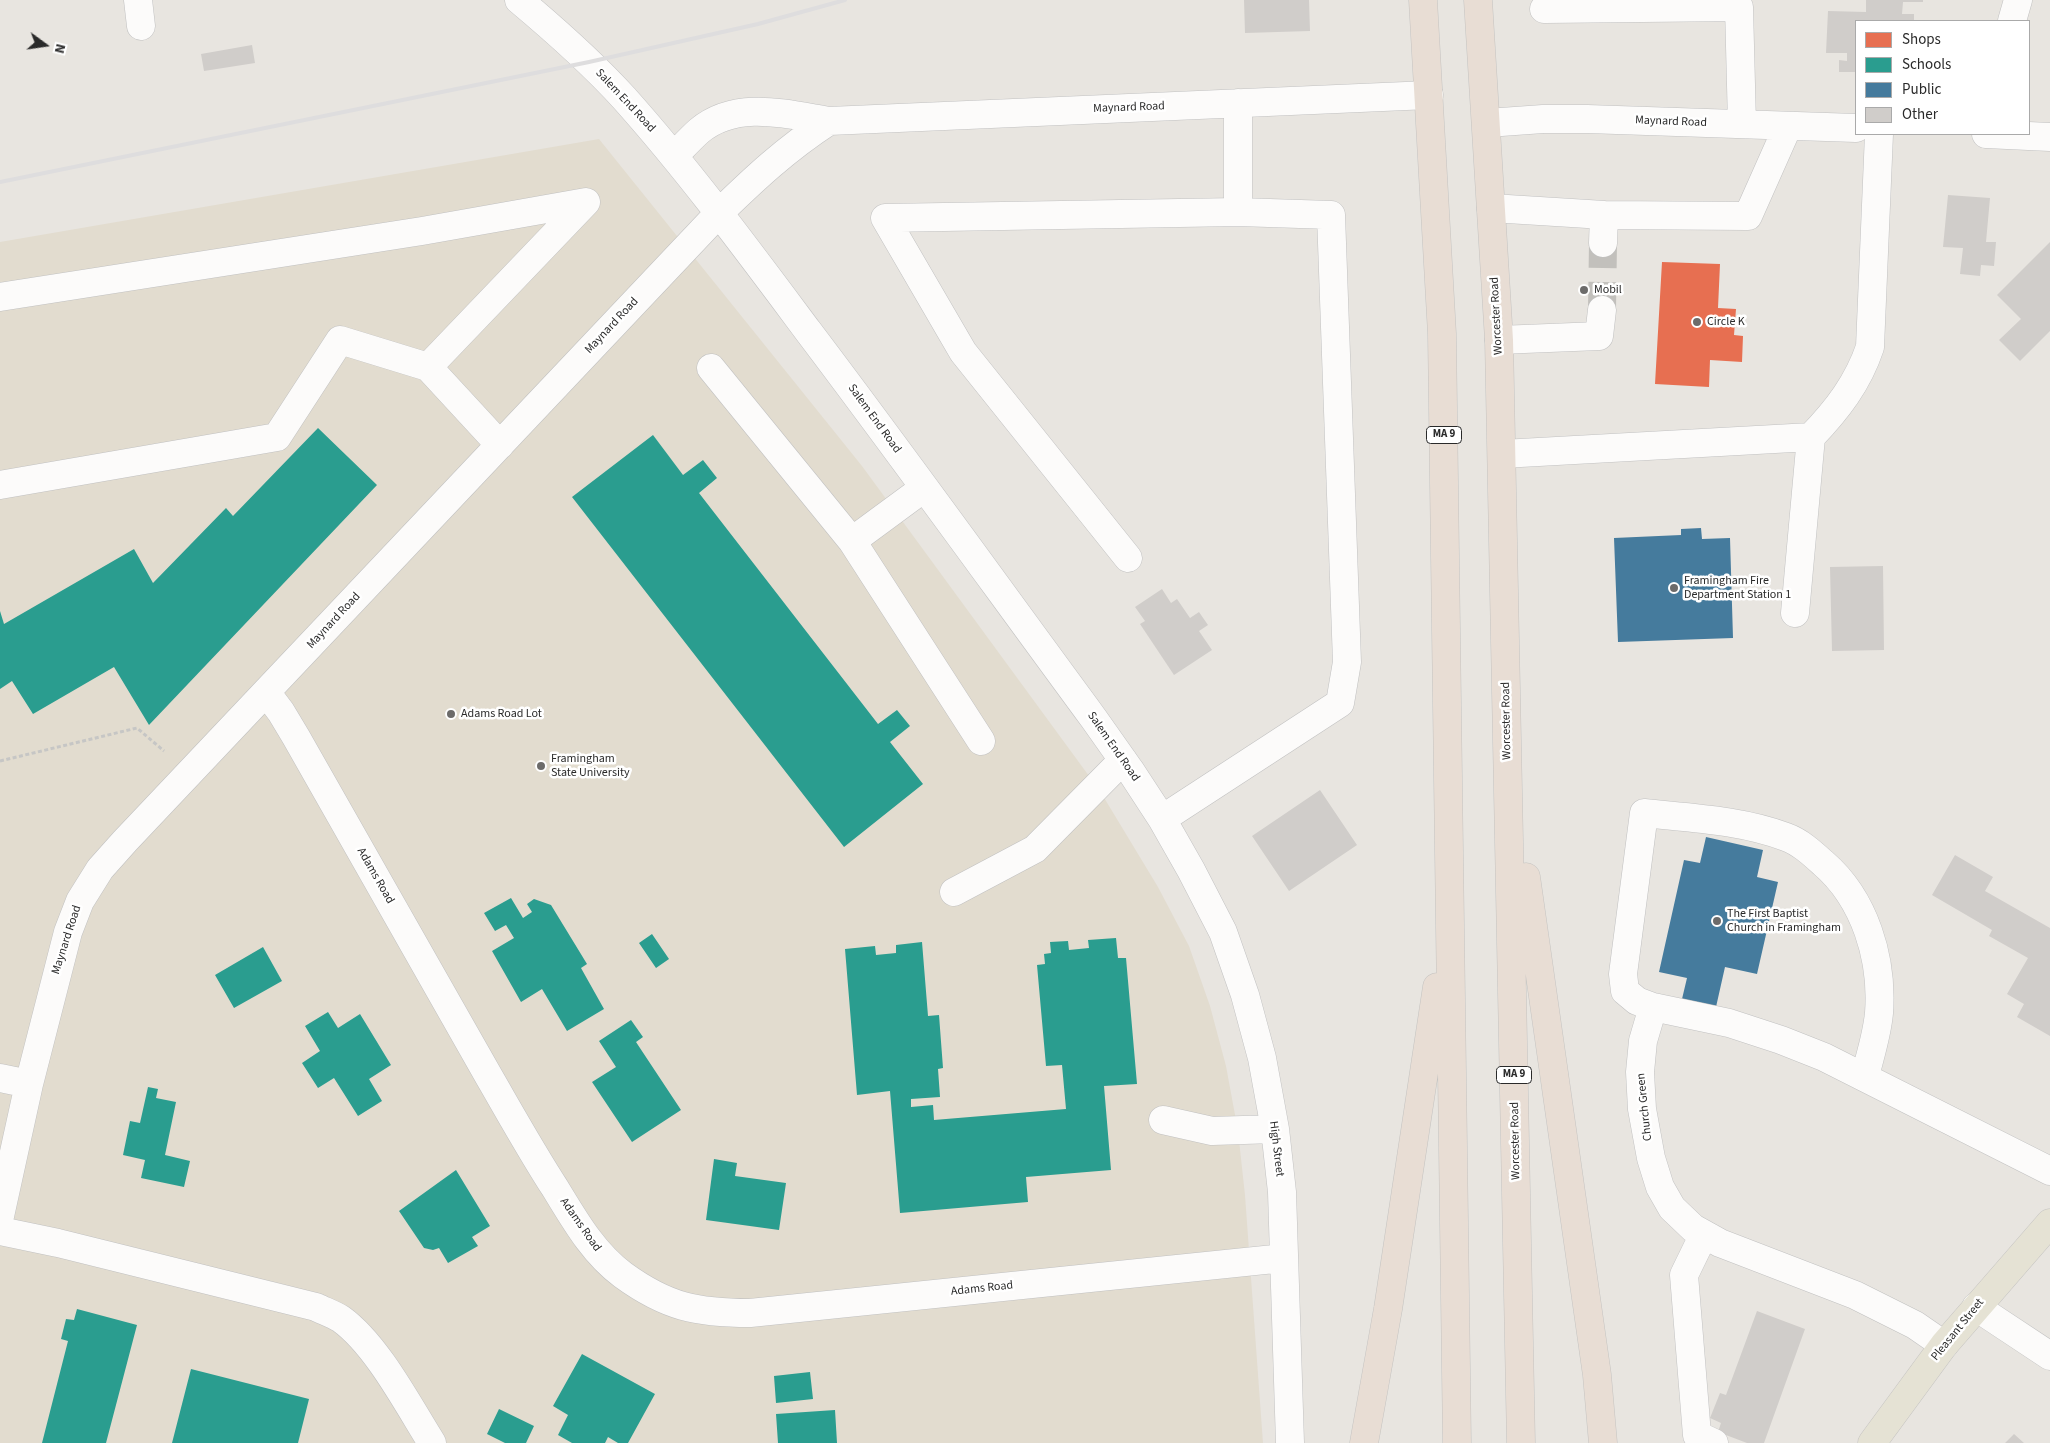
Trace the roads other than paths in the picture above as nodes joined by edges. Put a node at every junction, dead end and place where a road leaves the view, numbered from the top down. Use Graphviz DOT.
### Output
graph roads {
  1 [pos="519,0"];
  2 [pos="1423,0"];
  3 [pos="1478,0"];
  4 [pos="2018,0"];
  5 [pos="1738,3"];
  6 [pos="1544,9"];
  7 [pos="2012,20"];
  8 [pos="1429,95"];
  9 [pos="1238,104"];
  10 [pos="829,121"];
  11 [pos="1487,123"];
  12 [pos="1742,124"];
  13 [pos="1788,126"];
  14 [pos="1855,128"];
  15 [pos="1879,135"];
  16 [pos="2010,135"];
  17 [pos="2050,137"];
  18 [pos="674,156"];
  19 [pos="1492,208"];
  20 [pos="1238,212"];
  21 [pos="719,213"];
  22 [pos="1604,215"];
  23 [pos="1603,243"];
  24 [pos="0,297"];
  25 [pos="1602,310"];
  26 [pos="1499,340"];
  27 [pos="428,366"];
  28 [pos="711,368"];
  29 [pos="1811,437"];
  30 [pos="500,445"];
  31 [pos="1502,454"];
  32 [pos="0,484"];
  33 [pos="924,488"];
  34 [pos="852,541"];
  35 [pos="1128,558"];
  36 [pos="1794,614"];
  37 [pos="266,692"];
  38 [pos="1507,707"];
  39 [pos="981,741"];
  40 [pos="1123,760"];
  41 [pos="1162,819"];
  42 [pos="1191,870"];
  43 [pos="1450,871"];
  44 [pos="954,892"];
  45 [pos="1653,1008"];
  46 [pos="1865,1076"];
  47 [pos="0,1078"];
  48 [pos="30,1084"];
  49 [pos="1163,1120"];
  50 [pos="1275,1129"];
  51 [pos="2050,1172"];
  52 [pos="0,1216"];
  53 [pos="2050,1223"];
  54 [pos="0,1231"];
  55 [pos="1704,1234"];
  56 [pos="1284,1258"];
  57 [pos="1976,1307"];
  58 [pos="1944,1345"];
  59 [pos="2050,1356"];
  60 [pos="432,1443"];
  61 [pos="1290,1443"];
  62 [pos="1364,1443"];
  63 [pos="1457,1443"];
  64 [pos="1521,1443"];
  65 [pos="1603,1443"];
  66 [pos="1714,1443"];
  67 [pos="1872,1443"];
  1 -- 18 [label="street, Salem End Road"];
  2 -- 8 [label="highway, MA 9"];
  3 -- 11 [label="highway, Worcester Road / MA 9"];
  4 -- 7 [label="street"];
  5 -- 6 [label="street"];
  5 -- 12 [label="street"];
  8 -- 9 [label="street, Maynard Road"];
  8 -- 43 [label="highway, MA 9"];
  9 -- 10 [label="street, Maynard Road"];
  9 -- 20 [label="street"];
  10 -- 18 [label="street, Maynard Road"];
  10 -- 21 [label="street, Maynard Road"];
  11 -- 12 [label="street, Maynard Road"];
  11 -- 19 [label="highway, Worcester Road / MA 9"];
  12 -- 13 [label="street, Maynard Road"];
  13 -- 14 [label="street, Maynard Road"];
  13 -- 22 [label="street"];
  15 -- 29 [label="street"];
  16 -- 17 [label="street"];
  18 -- 21 [label="street, Salem End Road"];
  19 -- 22 [label="street"];
  19 -- 26 [label="highway, Worcester Road / MA 9"];
  20 -- 35 [label="street"];
  20 -- 41 [label="street"];
  21 -- 30 [label="street, Maynard Road"];
  21 -- 33 [label="street, Salem End Road"];
  22 -- 23 [label="street"];
  24 -- 27 [label="street"];
  25 -- 26 [label="street"];
  26 -- 31 [label="highway, Worcester Road / MA 9"];
  27 -- 30 [label="street"];
  27 -- 32 [label="street"];
  28 -- 34 [label="street"];
  29 -- 31 [label="street"];
  29 -- 36 [label="street"];
  30 -- 37 [label="street, Maynard Road"];
  31 -- 38 [label="highway, Worcester Road / MA 9"];
  33 -- 34 [label="street"];
  33 -- 40 [label="street, Salem End Road"];
  34 -- 39 [label="street"];
  37 -- 48 [label="street, Maynard Road"];
  37 -- 56 [label="street, Adams Road"];
  38 -- 64 [label="highway, Worcester Road / MA 9"];
  38 -- 65 [label="highway"];
  40 -- 41 [label="street, Salem End Road"];
  40 -- 44 [label="street"];
  41 -- 42 [label="street, Salem End Road"];
  42 -- 50 [label="street, High Street"];
  43 -- 62 [label="highway"];
  43 -- 63 [label="highway, MA 9"];
  45 -- 46 [label="street"];
  45 -- 46 [label="street"];
  45 -- 55 [label="street, Church Green"];
  46 -- 51 [label="street"];
  47 -- 48 [label="street"];
  48 -- 52 [label="street, Maynard Road"];
  49 -- 50 [label="street"];
  50 -- 56 [label="street, High Street"];
  53 -- 57 [label="main road, Pleasant Street"];
  54 -- 60 [label="street"];
  55 -- 58 [label="street, Church Green"];
  55 -- 66 [label="street"];
  56 -- 61 [label="street, High Street"];
  57 -- 58 [label="main road, Pleasant Street"];
  57 -- 59 [label="street"];
  58 -- 67 [label="main road, Pleasant Street"];
}
